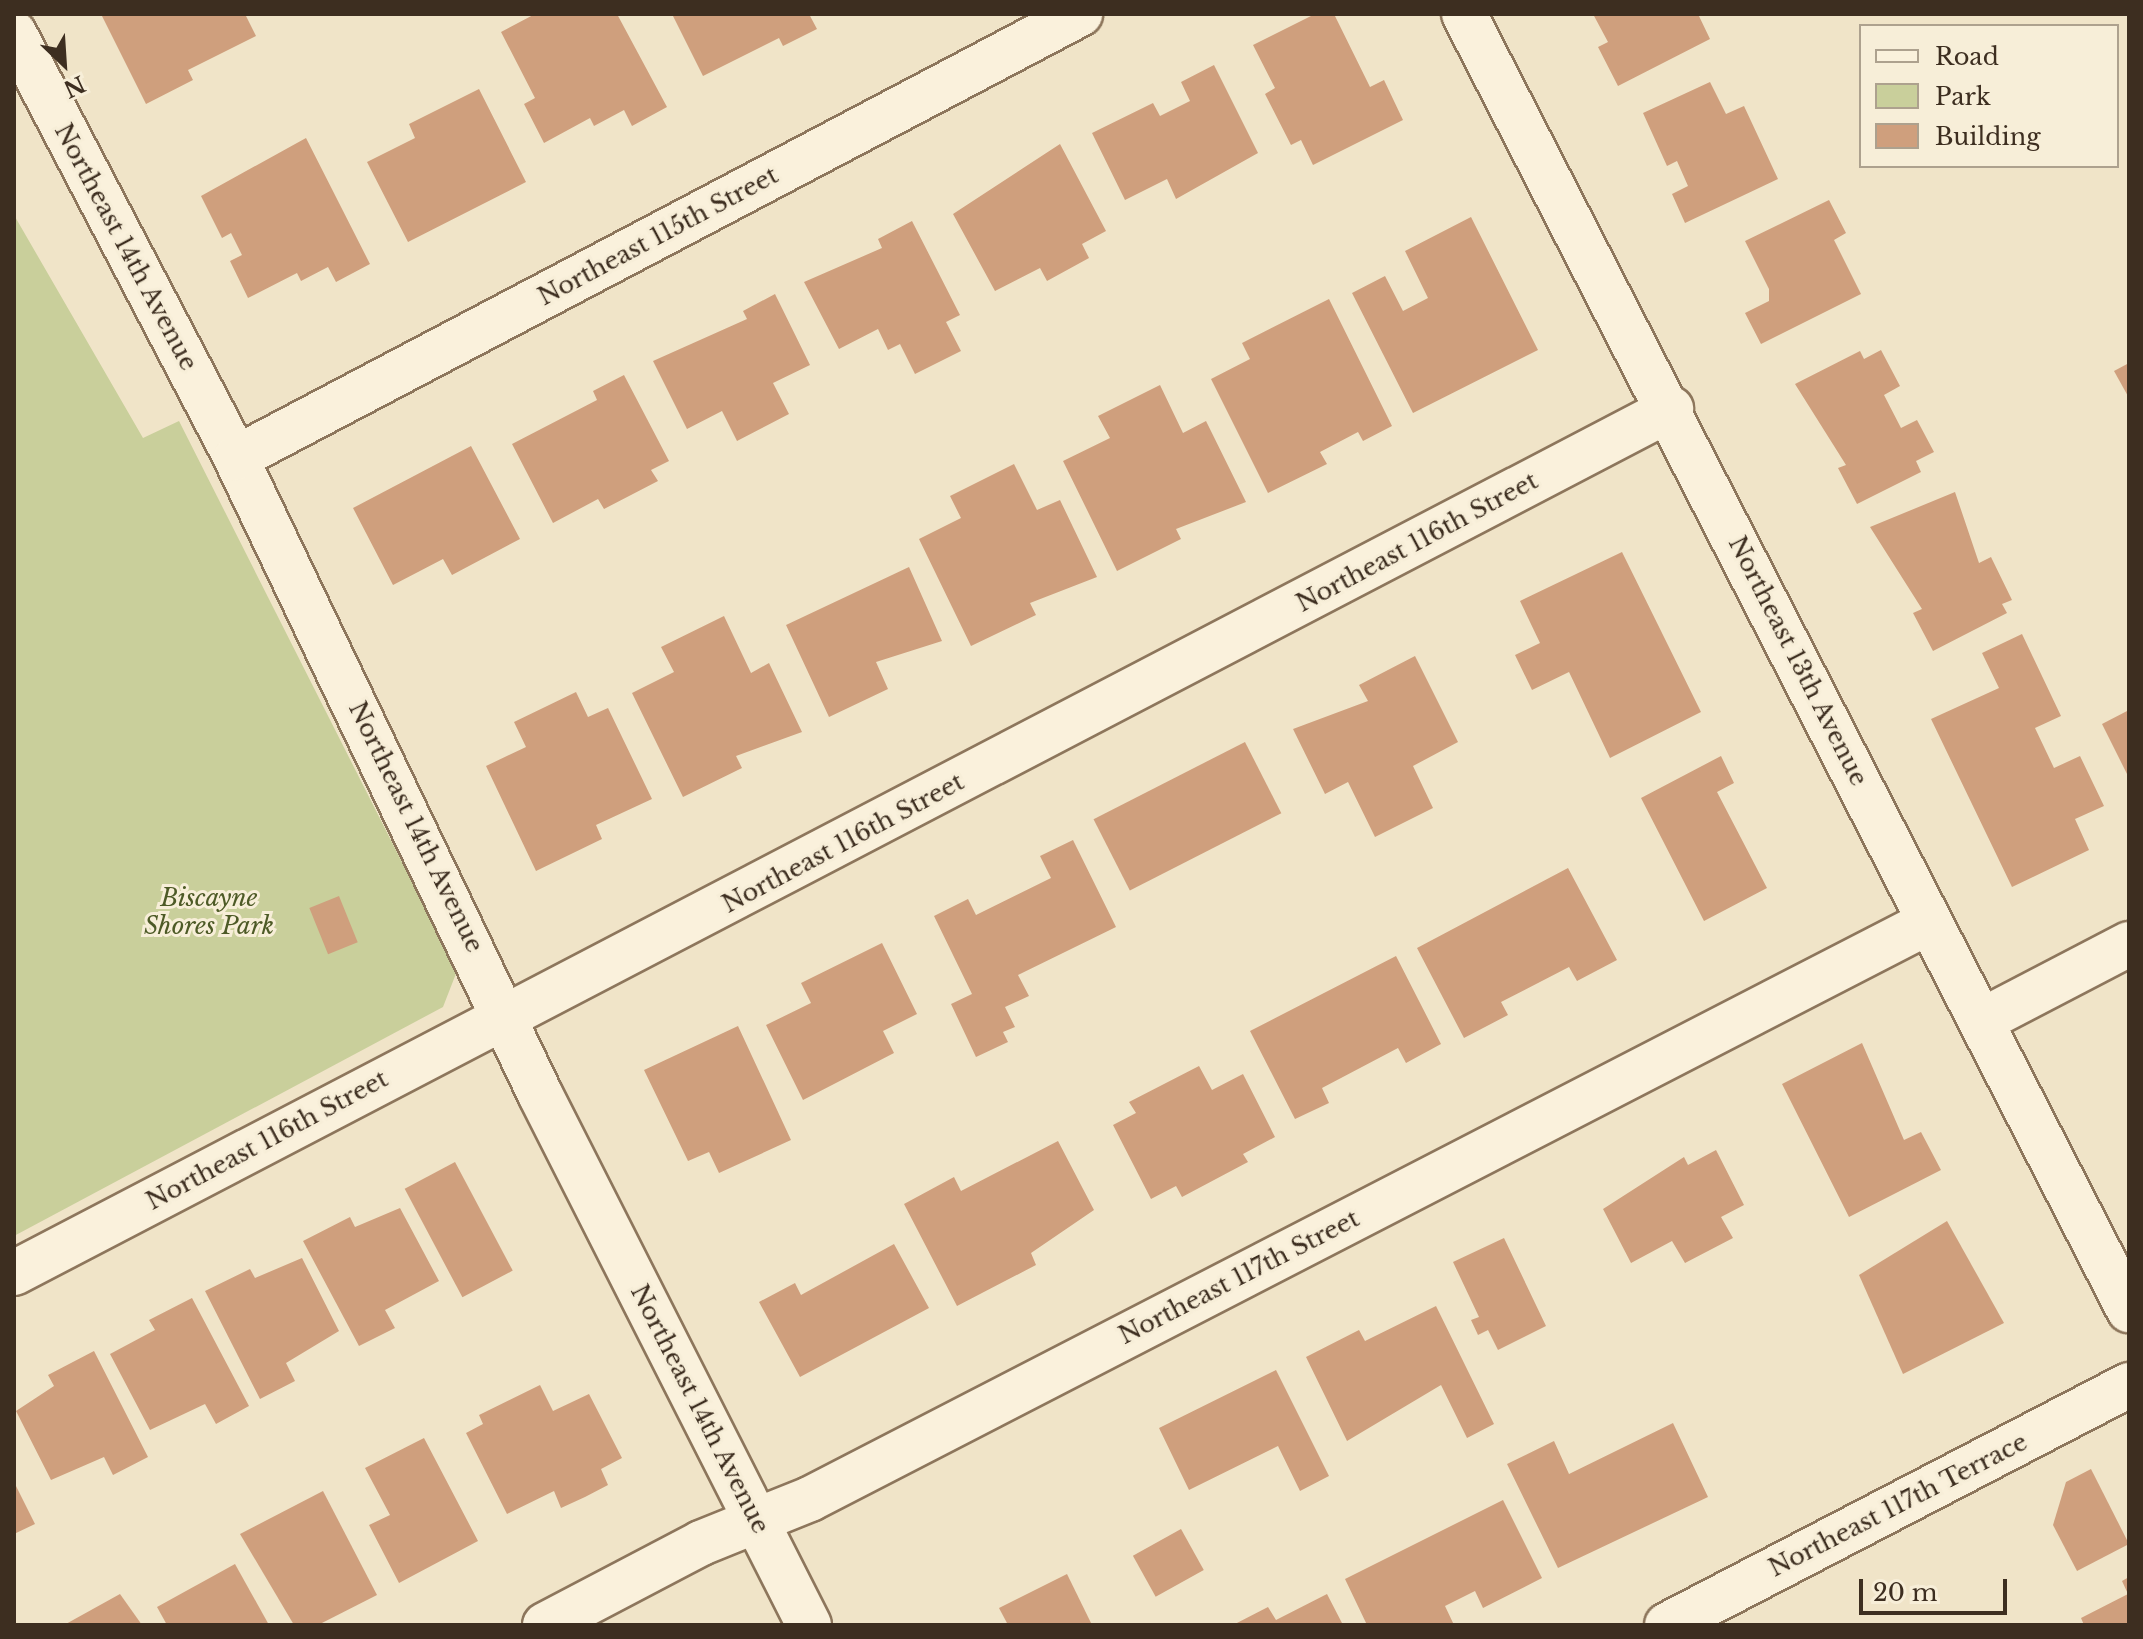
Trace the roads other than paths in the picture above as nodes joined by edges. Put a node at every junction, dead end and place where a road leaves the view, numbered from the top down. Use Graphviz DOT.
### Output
graph roads {
  1 [pos="1080,14"];
  2 [pos="1464,14"];
  3 [pos="14,33"];
  4 [pos="1671,409"];
  5 [pos="236,458"];
  6 [pos="1929,922"];
  7 [pos="2129,944"];
  8 [pos="507,1018"];
  9 [pos="1981,1021"];
  10 [pos="14,1273"];
  11 [pos="2129,1310"];
  12 [pos="2129,1385"];
  13 [pos="756,1522"];
  14 [pos="545,1625"];
  15 [pos="809,1625"];
  16 [pos="1667,1625"];
  1 -- 5 [label="street, Northeast 115th Street"];
  2 -- 4 [label="street, Northeast 13th Avenue"];
  3 -- 5 [label="street, Northeast 14th Avenue"];
  4 -- 6 [label="street, Northeast 13th Avenue"];
  4 -- 8 [label="street, Northeast 116th Street"];
  5 -- 8 [label="street, Northeast 14th Avenue"];
  6 -- 9 [label="street, Northeast 13th Avenue"];
  6 -- 13 [label="street, Northeast 117th Street"];
  7 -- 9 [label="street"];
  8 -- 10 [label="street, Northeast 116th Street"];
  8 -- 13 [label="street, Northeast 14th Avenue"];
  9 -- 11 [label="street, Northeast 13th Avenue"];
  12 -- 16 [label="street, Northeast 117th Terrace"];
  13 -- 14 [label="street, Northeast 117th Street"];
  13 -- 15 [label="street, Northeast 14th Avenue"];
}
